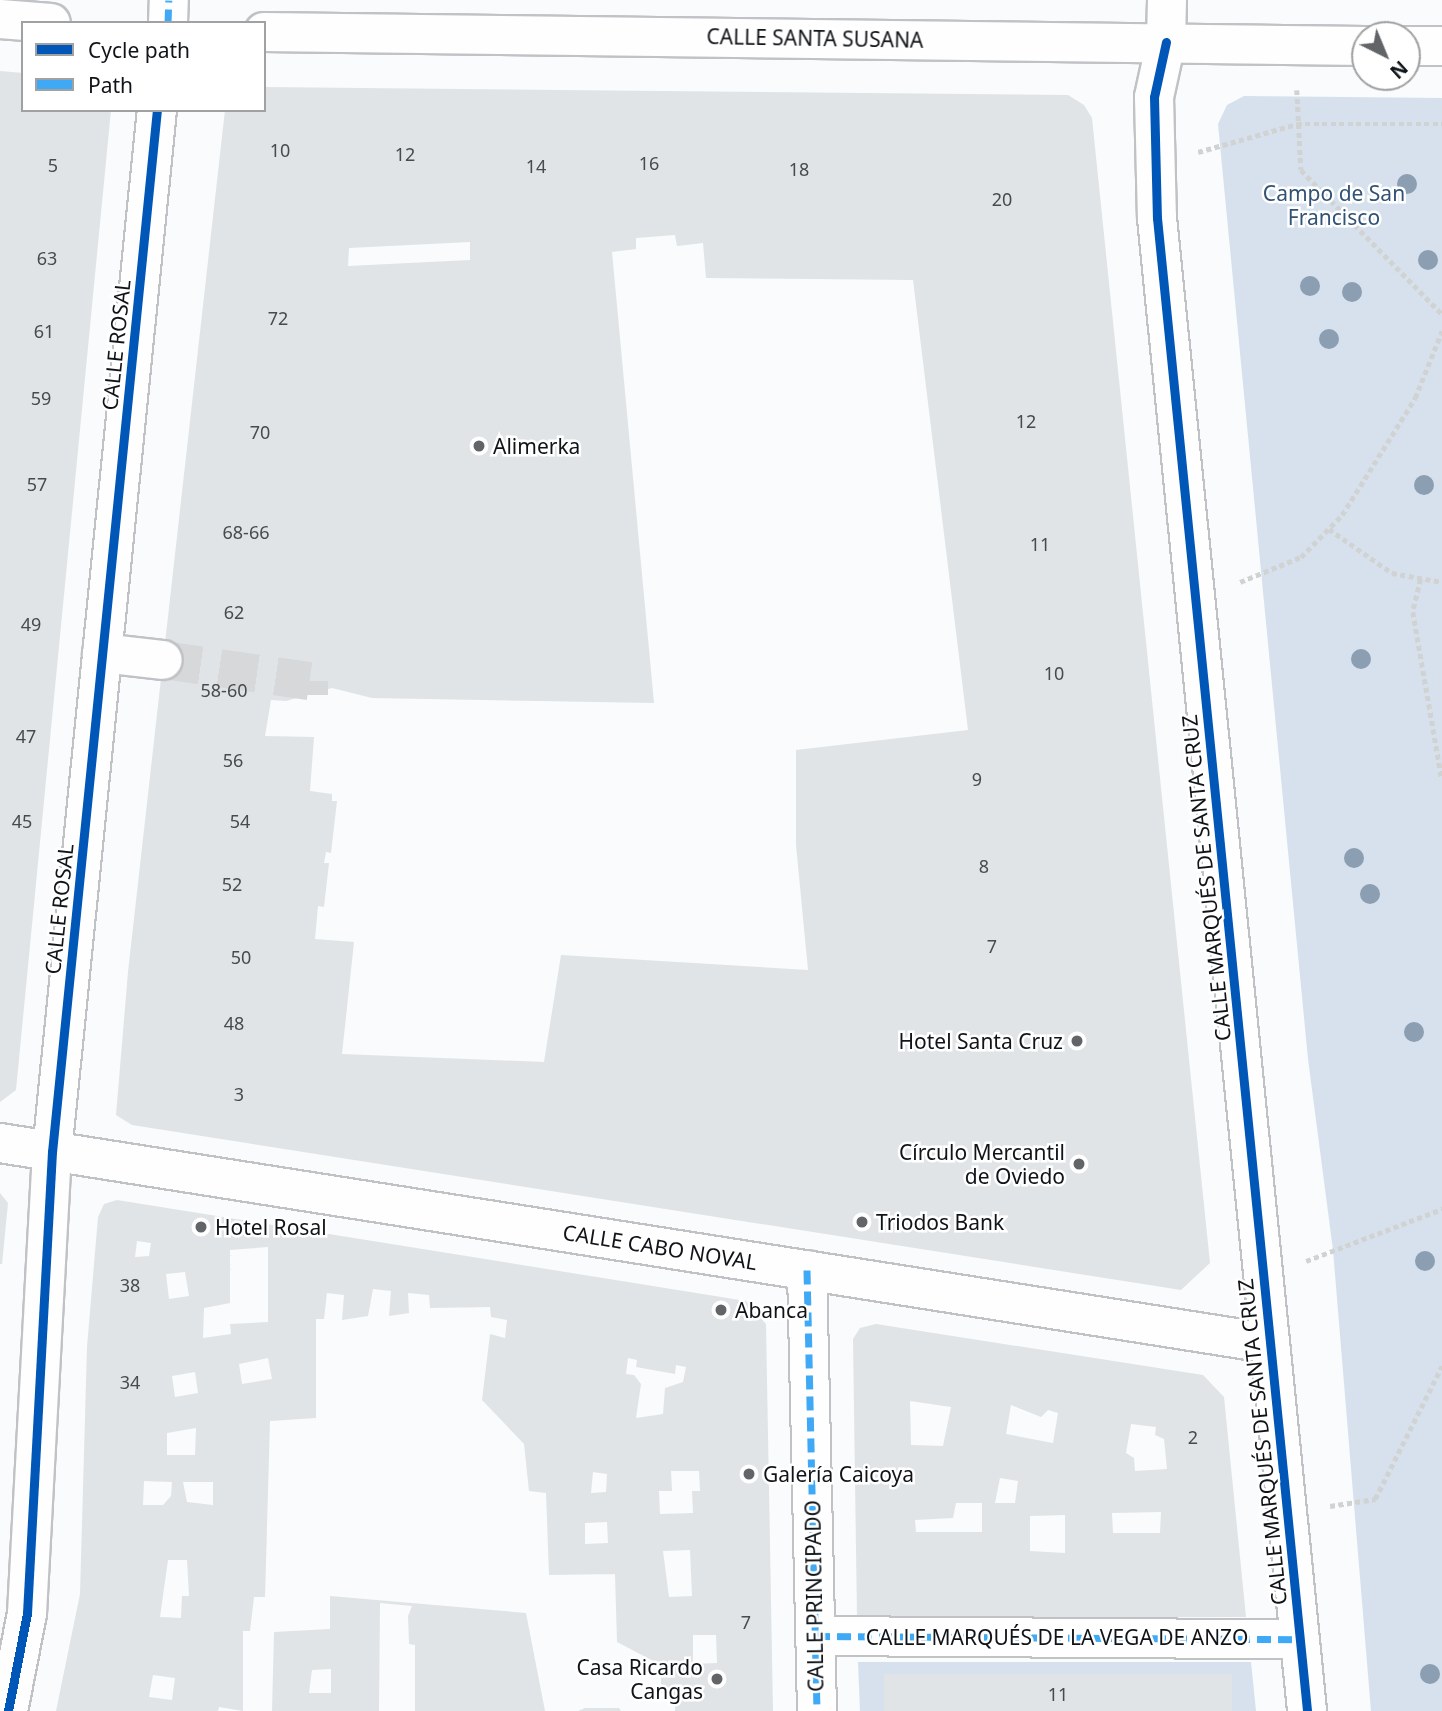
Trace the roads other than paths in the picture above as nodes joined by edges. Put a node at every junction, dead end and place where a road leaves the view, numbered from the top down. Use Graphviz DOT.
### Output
graph roads {
  1 [pos="169,0"];
  2 [pos="1167,0"];
  3 [pos="0,19"];
  4 [pos="26,21"];
  5 [pos="169,21"];
  6 [pos="266,32"];
  7 [pos="1166,42"];
  8 [pos="1351,46"];
  9 [pos="1421,46"];
  10 [pos="1442,46"];
  11 [pos="157,112"];
  12 [pos="103,653"];
  13 [pos="163,660"];
  14 [pos="0,1143"];
  15 [pos="52,1152"];
  16 [pos="807,1270"];
  17 [pos="1267,1343"];
  18 [pos="816,1636"];
  19 [pos="1299,1639"];
  20 [pos="8,1711"];
  21 [pos="817,1711"];
  22 [pos="1307,1711"];
  1 -- 5 [label="street"];
  2 -- 7 [label="street, CALLE MARQUÉS DE SANTA CRUZ"];
  3 -- 4 [label="street"];
  6 -- 7 [label="street, CALLE SANTA SUSANA"];
  7 -- 8 [label="street, CALLE SANTA SUSANA"];
  7 -- 17 [label="street, CALLE MARQUÉS DE SANTA CRUZ"];
  9 -- 10 [label="street"];
  11 -- 12 [label="street, CALLE ROSAL"];
  12 -- 13 [label="street"];
  12 -- 15 [label="street, CALLE ROSAL"];
  14 -- 15 [label="street, CALLE CABO NOVAL"];
  15 -- 16 [label="street, CALLE CABO NOVAL"];
  15 -- 20 [label="street, CALLE ROSAL"];
  16 -- 17 [label="street, CALLE CABO NOVAL"];
  16 -- 18 [label="street, CALLE PRINCIPADO"];
  17 -- 19 [label="street, CALLE MARQUÉS DE SANTA CRUZ"];
  18 -- 19 [label="street, CALLE MARQUÉS DE LA VEGA DE ANZO"];
  18 -- 21 [label="street, CALLE PRINCIPADO"];
  19 -- 22 [label="street, CALLE MARQUÉS DE SANTA CRUZ"];
}
